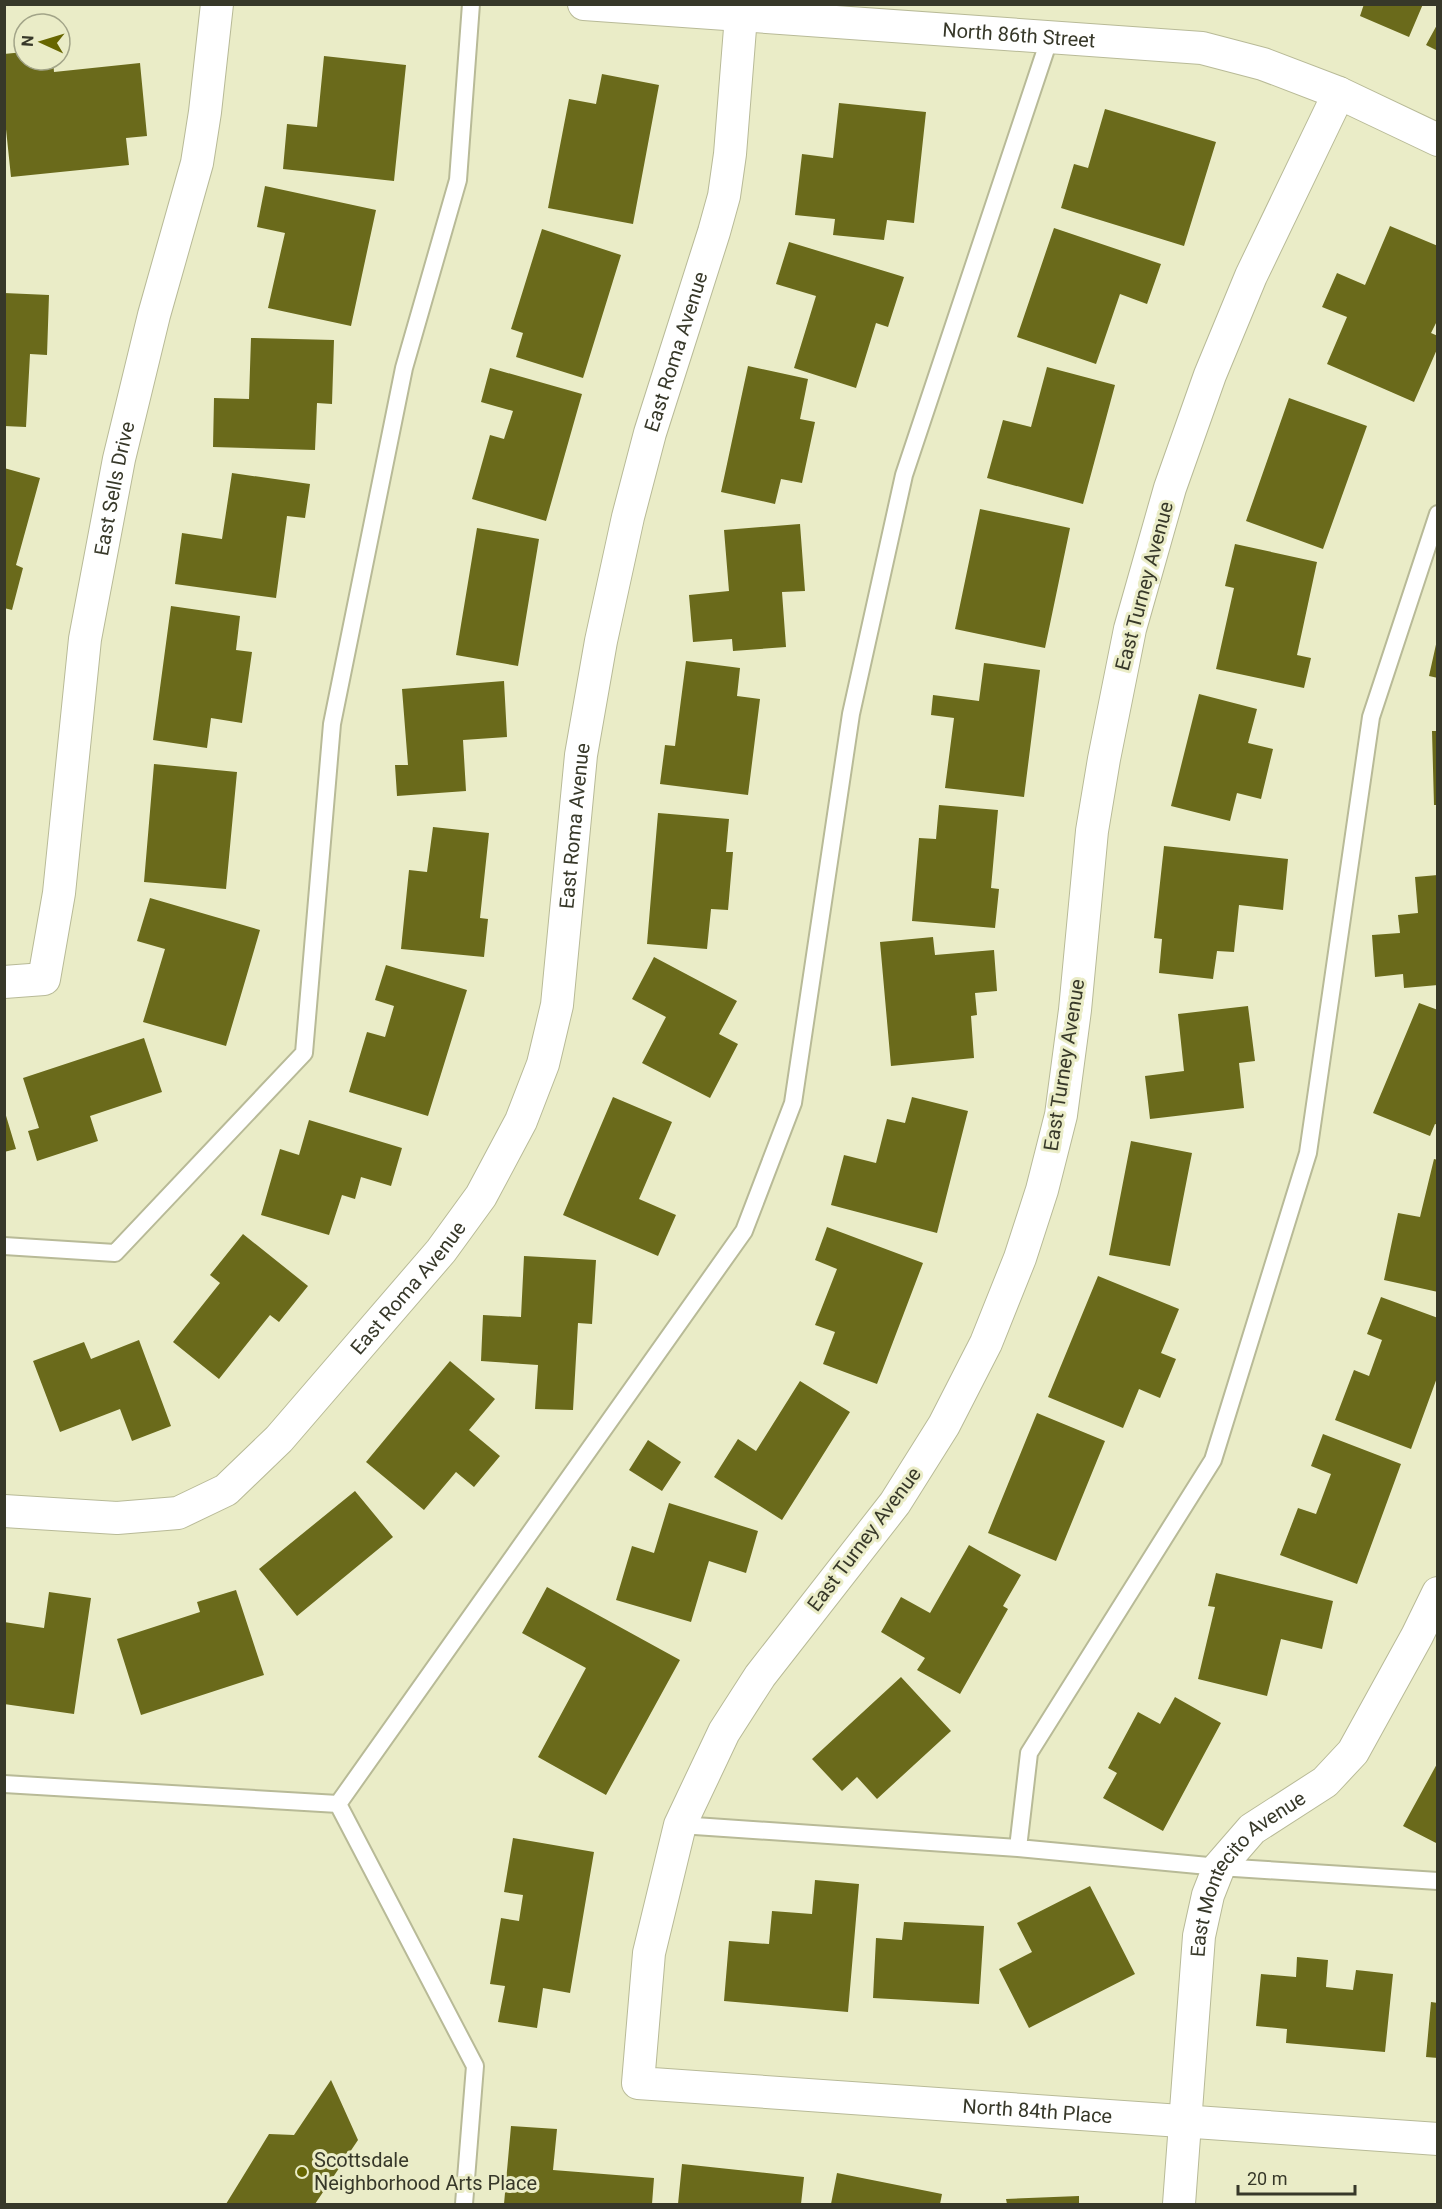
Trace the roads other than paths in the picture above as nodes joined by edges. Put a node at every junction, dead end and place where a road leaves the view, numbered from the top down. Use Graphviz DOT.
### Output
graph roads {
  1 [pos="217,4"];
  2 [pos="471,4"];
  3 [pos="584,4"];
  4 [pos="741,16"];
  5 [pos="1050,37"];
  6 [pos="1339,93"];
  7 [pos="1437,140"];
  8 [pos="1437,514"];
  9 [pos="4,982"];
  10 [pos="4,1246"];
  11 [pos="4,1510"];
  12 [pos="1437,1593"];
  13 [pos="4,1784"];
  14 [pos="338,1804"];
  15 [pos="680,1825"];
  16 [pos="1018,1848"];
  17 [pos="1219,1867"];
  18 [pos="1437,1881"];
  19 [pos="638,2083"];
  20 [pos="1186,2121"];
  21 [pos="1437,2139"];
  22 [pos="464,2205"];
  23 [pos="1179,2205"];
  1 -- 9 [label="street, East Sells Drive"];
  2 -- 10 [label="lane"];
  3 -- 4 [label="street, North 86th Street"];
  4 -- 5 [label="street, North 86th Street"];
  4 -- 11 [label="street, East Roma Avenue"];
  5 -- 6 [label="street, North 86th Street"];
  5 -- 14 [label="lane"];
  6 -- 7 [label="street, North 86th Street"];
  6 -- 15 [label="street, East Turney Avenue"];
  8 -- 16 [label="lane"];
  12 -- 17 [label="street, East Montecito Avenue"];
  13 -- 14 [label="lane"];
  14 -- 22 [label="lane"];
  15 -- 16 [label="lane"];
  15 -- 19 [label="street, East Turney Avenue"];
  16 -- 17 [label="lane"];
  17 -- 18 [label="lane"];
  17 -- 20 [label="street, East Montecito Avenue"];
  19 -- 20 [label="street, North 84th Place"];
  20 -- 21 [label="street, North 84th Place"];
  20 -- 23 [label="street, East Montecito Avenue"];
}
